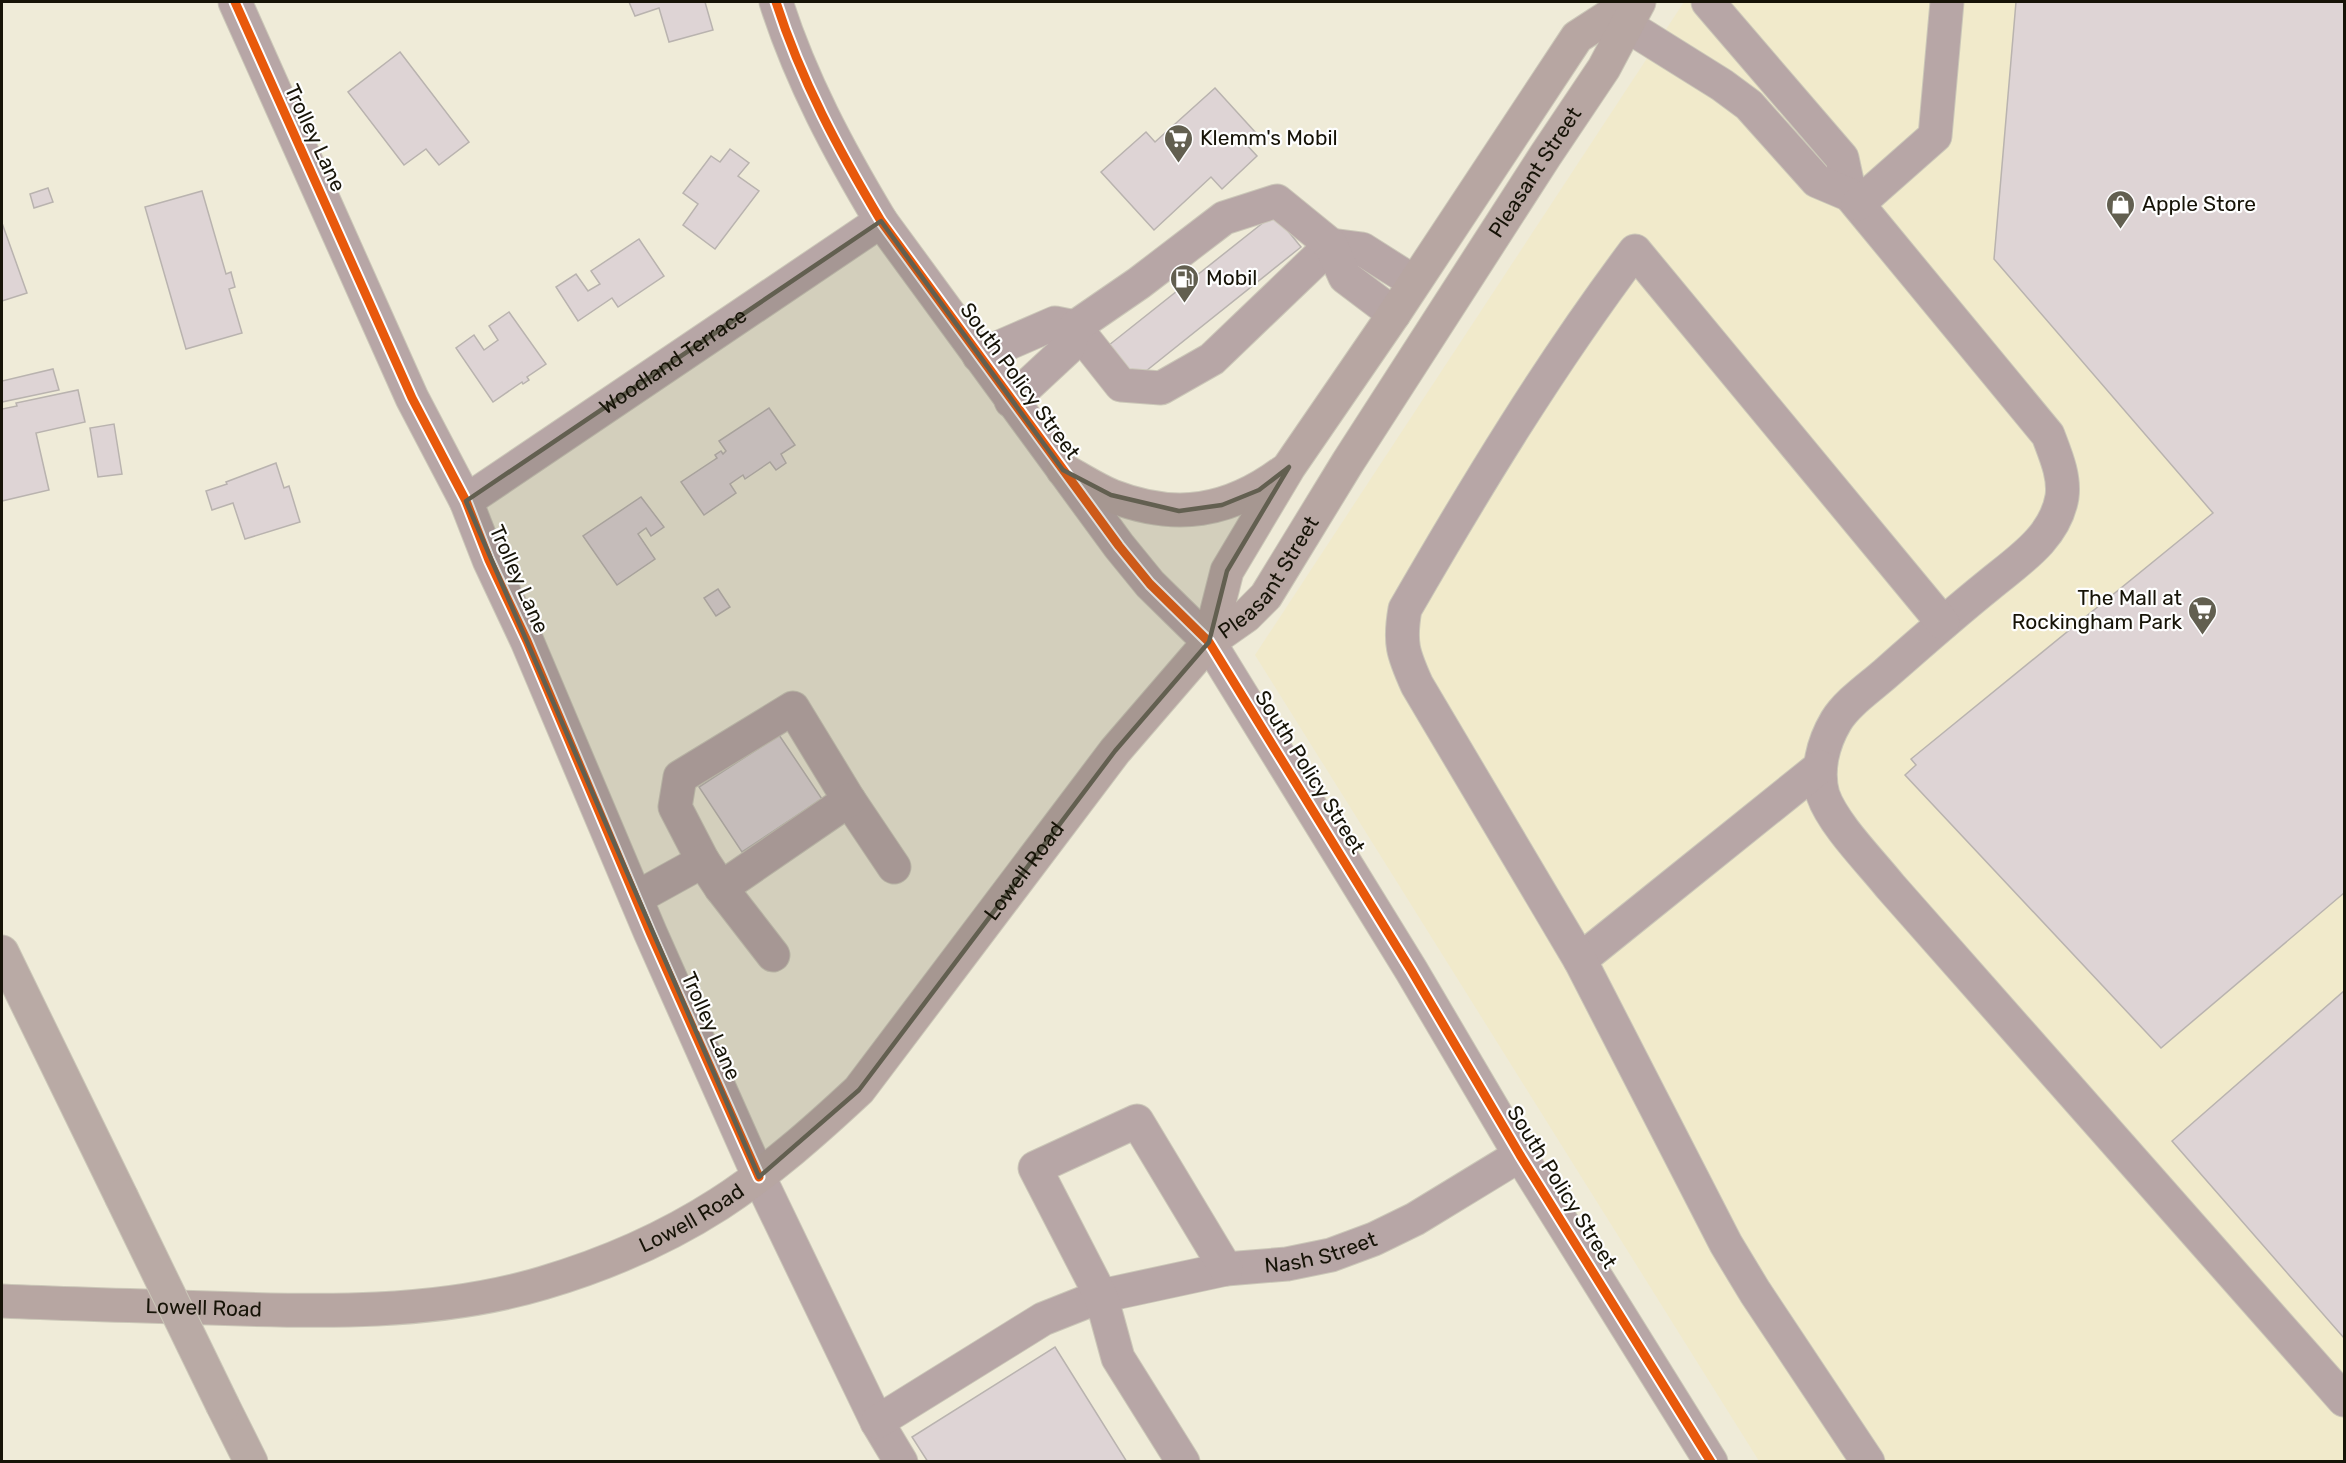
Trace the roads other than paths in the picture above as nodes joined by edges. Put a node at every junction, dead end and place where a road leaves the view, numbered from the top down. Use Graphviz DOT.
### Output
graph roads {
  1 [pos="235,2"];
  2 [pos="776,2"];
  3 [pos="1708,2"];
  4 [pos="1947,2"];
  5 [pos="1632,9"];
  6 [pos="1854,199"];
  7 [pos="881,221"];
  8 [pos="1331,244"];
  9 [pos="1414,282"];
  10 [pos="1394,314"];
  11 [pos="1076,327"];
  12 [pos="979,356"];
  13 [pos="1011,401"];
  14 [pos="1289,467"];
  15 [pos="1063,470"];
  16 [pos="465,501"];
  17 [pos="1943,623"];
  18 [pos="1209,642"];
  19 [pos="1820,766"];
  20 [pos="849,800"];
  21 [pos="703,861"];
  22 [pos="894,867"];
  23 [pos="720,888"];
  24 [pos="636,898"];
  25 [pos="2,952"];
  26 [pos="773,955"];
  27 [pos="1580,960"];
  28 [pos="1520,1155"];
  29 [pos="759,1177"];
  30 [pos="1226,1269"];
  31 [pos="1101,1296"];
  32 [pos="2,1301"];
  33 [pos="2344,1400"];
  34 [pos="876,1422"];
  35 [pos="251,1461"];
  36 [pos="901,1461"];
  37 [pos="1183,1461"];
  38 [pos="1711,1461"];
  39 [pos="1868,1461"];
  1 -- 16 [label="street, Trolley Lane"];
  2 -- 7 [label="street, South Policy Street"];
  3 -- 6 [label="street"];
  4 -- 6 [label="street"];
  5 -- 6 [label="street"];
  5 -- 9 [label="main road, Pleasant Street"];
  5 -- 18 [label="main road, Pleasant Street"];
  6 -- 17 [label="street"];
  7 -- 12 [label="street, South Policy Street"];
  7 -- 16 [label="street, Woodland Terrace"];
  8 -- 9 [label="street"];
  8 -- 10 [label="street"];
  8 -- 11 [label="street"];
  8 -- 11 [label="street"];
  9 -- 10 [label="main road, Pleasant Street"];
  10 -- 14 [label="main road, Pleasant Street"];
  11 -- 12 [label="street"];
  11 -- 13 [label="street"];
  12 -- 13 [label="street, South Policy Street"];
  13 -- 15 [label="street, South Policy Street"];
  14 -- 15 [label="main road"];
  14 -- 18 [label="main road, Pleasant Street"];
  15 -- 18 [label="street, South Policy Street"];
  16 -- 24 [label="street, Trolley Lane"];
  17 -- 19 [label="street"];
  17 -- 27 [label="street"];
  18 -- 28 [label="street, South Policy Street"];
  18 -- 29 [label="main road, Lowell Road"];
  19 -- 27 [label="street"];
  19 -- 33 [label="street"];
  20 -- 21 [label="street"];
  20 -- 22 [label="street"];
  20 -- 23 [label="street"];
  21 -- 23 [label="street"];
  21 -- 24 [label="street"];
  23 -- 26 [label="street"];
  24 -- 29 [label="street, Trolley Lane"];
  25 -- 35 [label="highway, bridge"];
  27 -- 39 [label="street"];
  28 -- 30 [label="street, Nash Street"];
  28 -- 38 [label="street, South Policy Street"];
  29 -- 32 [label="main road, Lowell Road"];
  29 -- 34 [label="street, Trolley Lane"];
  30 -- 31 [label="street, Nash Street"];
  30 -- 31 [label="street"];
  31 -- 34 [label="street, Nash Street"];
  31 -- 37 [label="street"];
  34 -- 36 [label="street, Trolley Lane"];
}
